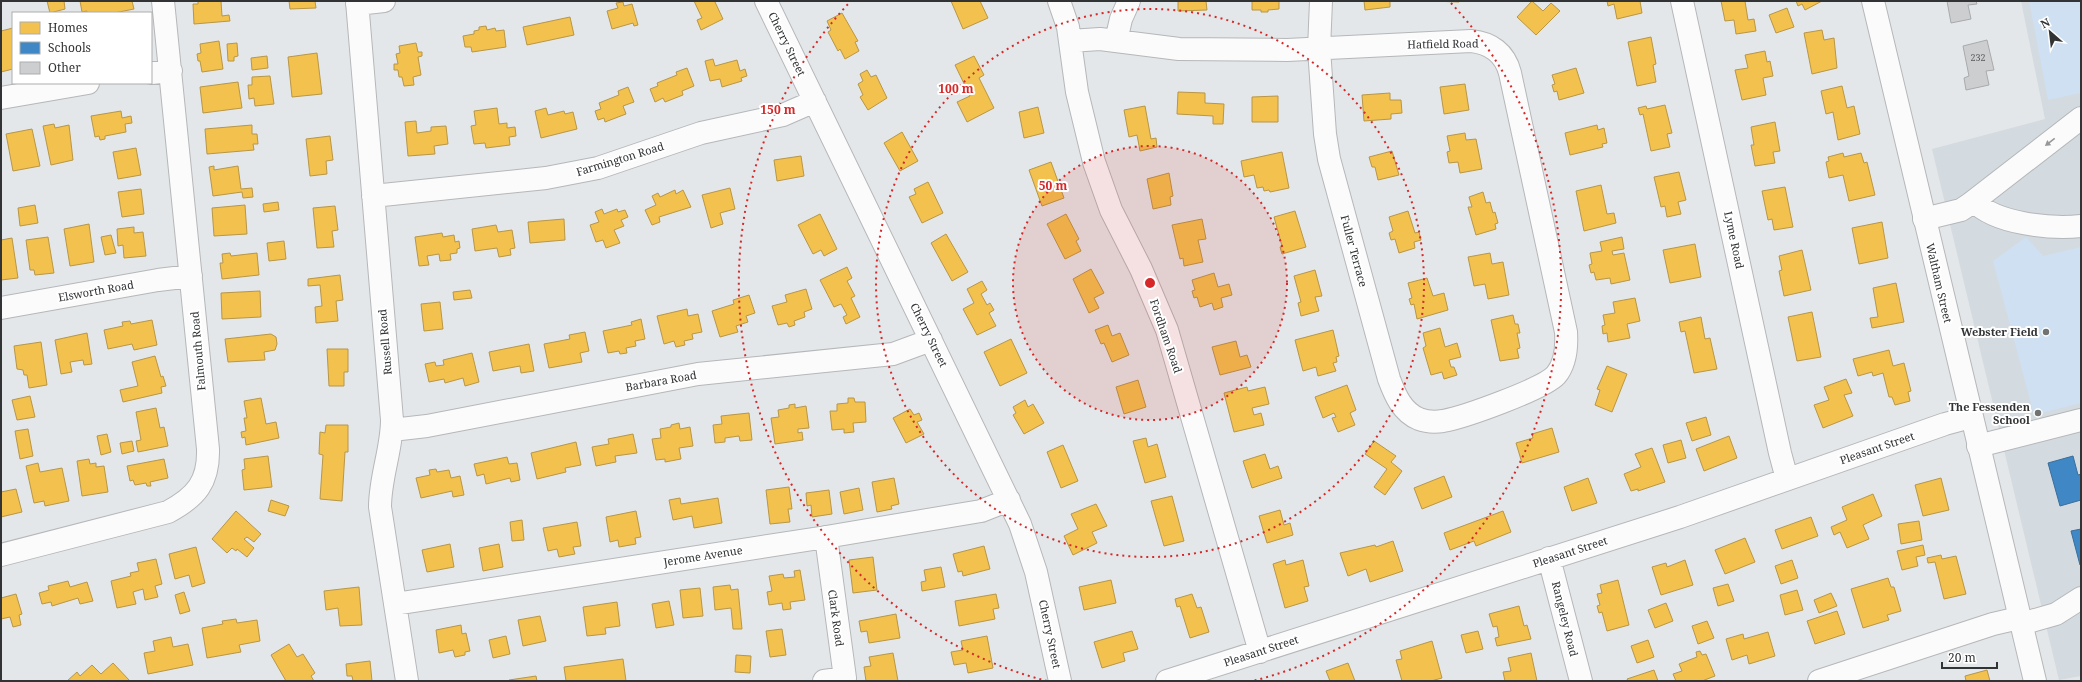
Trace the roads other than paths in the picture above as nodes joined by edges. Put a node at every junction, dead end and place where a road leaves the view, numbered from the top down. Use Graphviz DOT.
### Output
graph roads {
  1 [pos="163,1"];
  2 [pos="384,1"];
  3 [pos="766,1"];
  4 [pos="1059,1"];
  5 [pos="1129,1"];
  6 [pos="1321,1"];
  7 [pos="1682,1"];
  8 [pos="1873,1"];
  9 [pos="357,2"];
  10 [pos="1070,41"];
  11 [pos="1116,41"];
  12 [pos="1319,49"];
  13 [pos="161,72"];
  14 [pos="82,84"];
  15 [pos="1,98"];
  16 [pos="815,101"];
  17 [pos="2080,121"];
  18 [pos="373,196"];
  19 [pos="1974,201"];
  20 [pos="1924,219"];
  21 [pos="2081,226"];
  22 [pos="191,276"];
  23 [pos="1,308"];
  24 [pos="932,340"];
  25 [pos="1486,407"];
  26 [pos="1971,417"];
  27 [pos="2081,420"];
  28 [pos="392,430"];
  29 [pos="1978,446"];
  30 [pos="1787,479"];
  31 [pos="1009,500"];
  32 [pos="826,537"];
  33 [pos="1,555"];
  34 [pos="1549,558"];
  35 [pos="2081,598"];
  36 [pos="395,604"];
  37 [pos="2020,621"];
  38 [pos="1260,652"];
  39 [pos="407,681"];
  40 [pos="824,681"];
  41 [pos="1060,681"];
  42 [pos="1167,681"];
  43 [pos="1581,681"];
  44 [pos="1820,681"];
  45 [pos="2035,681"];
  1 -- 13 [label="street, Falmouth Road"];
  2 -- 9 [label="street"];
  3 -- 16 [label="street, Cherry Street"];
  4 -- 10 [label="street, Fordham Road"];
  5 -- 11 [label="street"];
  6 -- 12 [label="street, Fuller Terrace"];
  7 -- 30 [label="street, Lyme Road"];
  8 -- 20 [label="street, Waltham Street"];
  9 -- 18 [label="street, Russell Road"];
  10 -- 11 [label="street, Hatfield Road"];
  10 -- 38 [label="street, Fordham Road"];
  11 -- 12 [label="street, Hatfield Road"];
  12 -- 25 [label="street, Fuller Terrace"];
  12 -- 25 [label="street, Hatfield Road"];
  13 -- 22 [label="street, Falmouth Road"];
  14 -- 15 [label="street"];
  16 -- 18 [label="street, Farmington Road"];
  16 -- 24 [label="street, Cherry Street"];
  17 -- 19 [label="street, one-way"];
  18 -- 28 [label="street, Russell Road"];
  19 -- 20 [label="street"];
  19 -- 21 [label="street"];
  20 -- 26 [label="street, Waltham Street"];
  22 -- 23 [label="street, Elsworth Road"];
  22 -- 33 [label="street, Falmouth Road"];
  24 -- 28 [label="street, Barbara Road"];
  24 -- 31 [label="street, Cherry Street"];
  26 -- 29 [label="street, Waltham Street"];
  26 -- 30 [label="street, Pleasant Street"];
  27 -- 29 [label="street"];
  28 -- 36 [label="street, Russell Road"];
  29 -- 37 [label="street, Waltham Street"];
  30 -- 34 [label="street, Pleasant Street"];
  31 -- 32 [label="street, Jerome Avenue"];
  31 -- 41 [label="street, Cherry Street"];
  32 -- 36 [label="street, Jerome Avenue"];
  32 -- 40 [label="street, Clark Road"];
  34 -- 38 [label="street, Pleasant Street"];
  34 -- 43 [label="street, Rangeley Road"];
  35 -- 37 [label="street"];
  36 -- 39 [label="street, Russell Road"];
  37 -- 44 [label="street"];
  37 -- 45 [label="street, Waltham Street"];
  38 -- 42 [label="street, Pleasant Street"];
}
